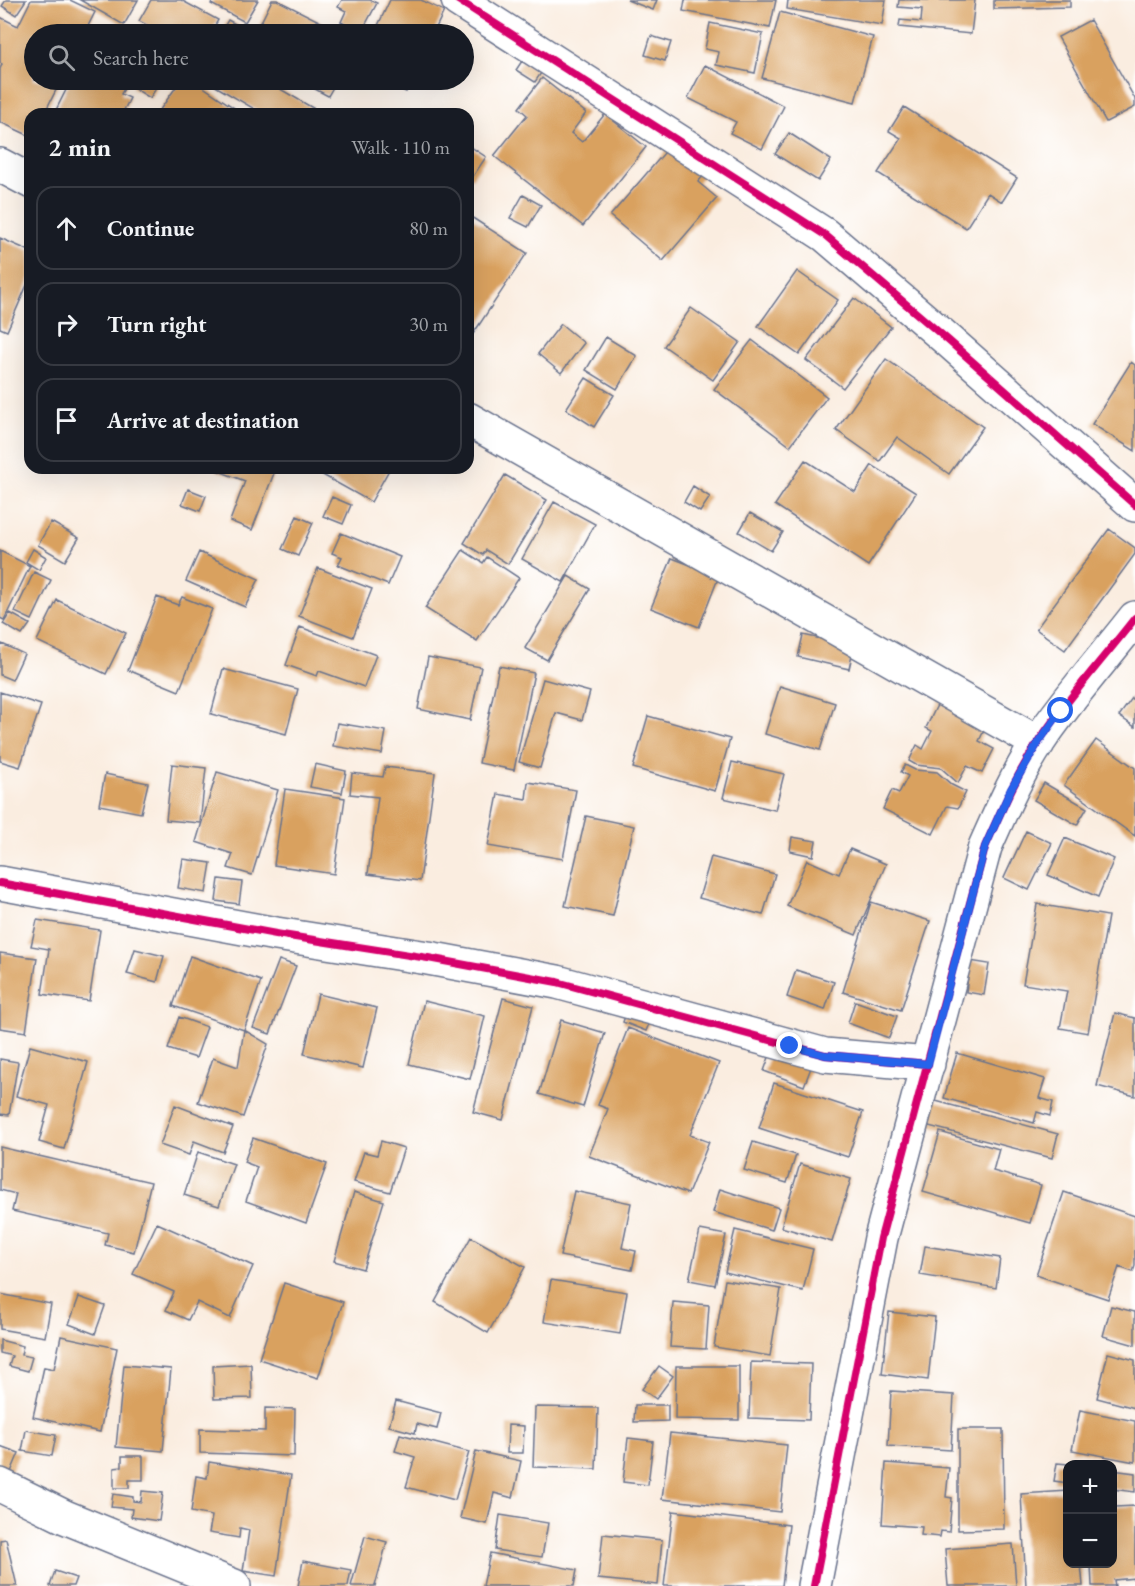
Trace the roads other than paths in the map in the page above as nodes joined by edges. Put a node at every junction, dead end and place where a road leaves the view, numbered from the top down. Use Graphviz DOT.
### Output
graph roads {
  1 [pos="458,0"];
  2 [pos="0,165"];
  3 [pos="24,178"];
  4 [pos="474,422"];
  5 [pos="1135,505"];
  6 [pos="1135,618"];
  7 [pos="1038,743"];
  8 [pos="0,883"];
  9 [pos="928,1064"];
  10 [pos="0,1485"];
  11 [pos="234,1586"];
  12 [pos="814,1586"];
  1 -- 5 [label="street"];
  2 -- 3 [label="street"];
  4 -- 7 [label="street"];
  6 -- 7 [label="street"];
  7 -- 9 [label="street"];
  8 -- 9 [label="street"];
  9 -- 12 [label="street"];
  10 -- 11 [label="street"];
}
